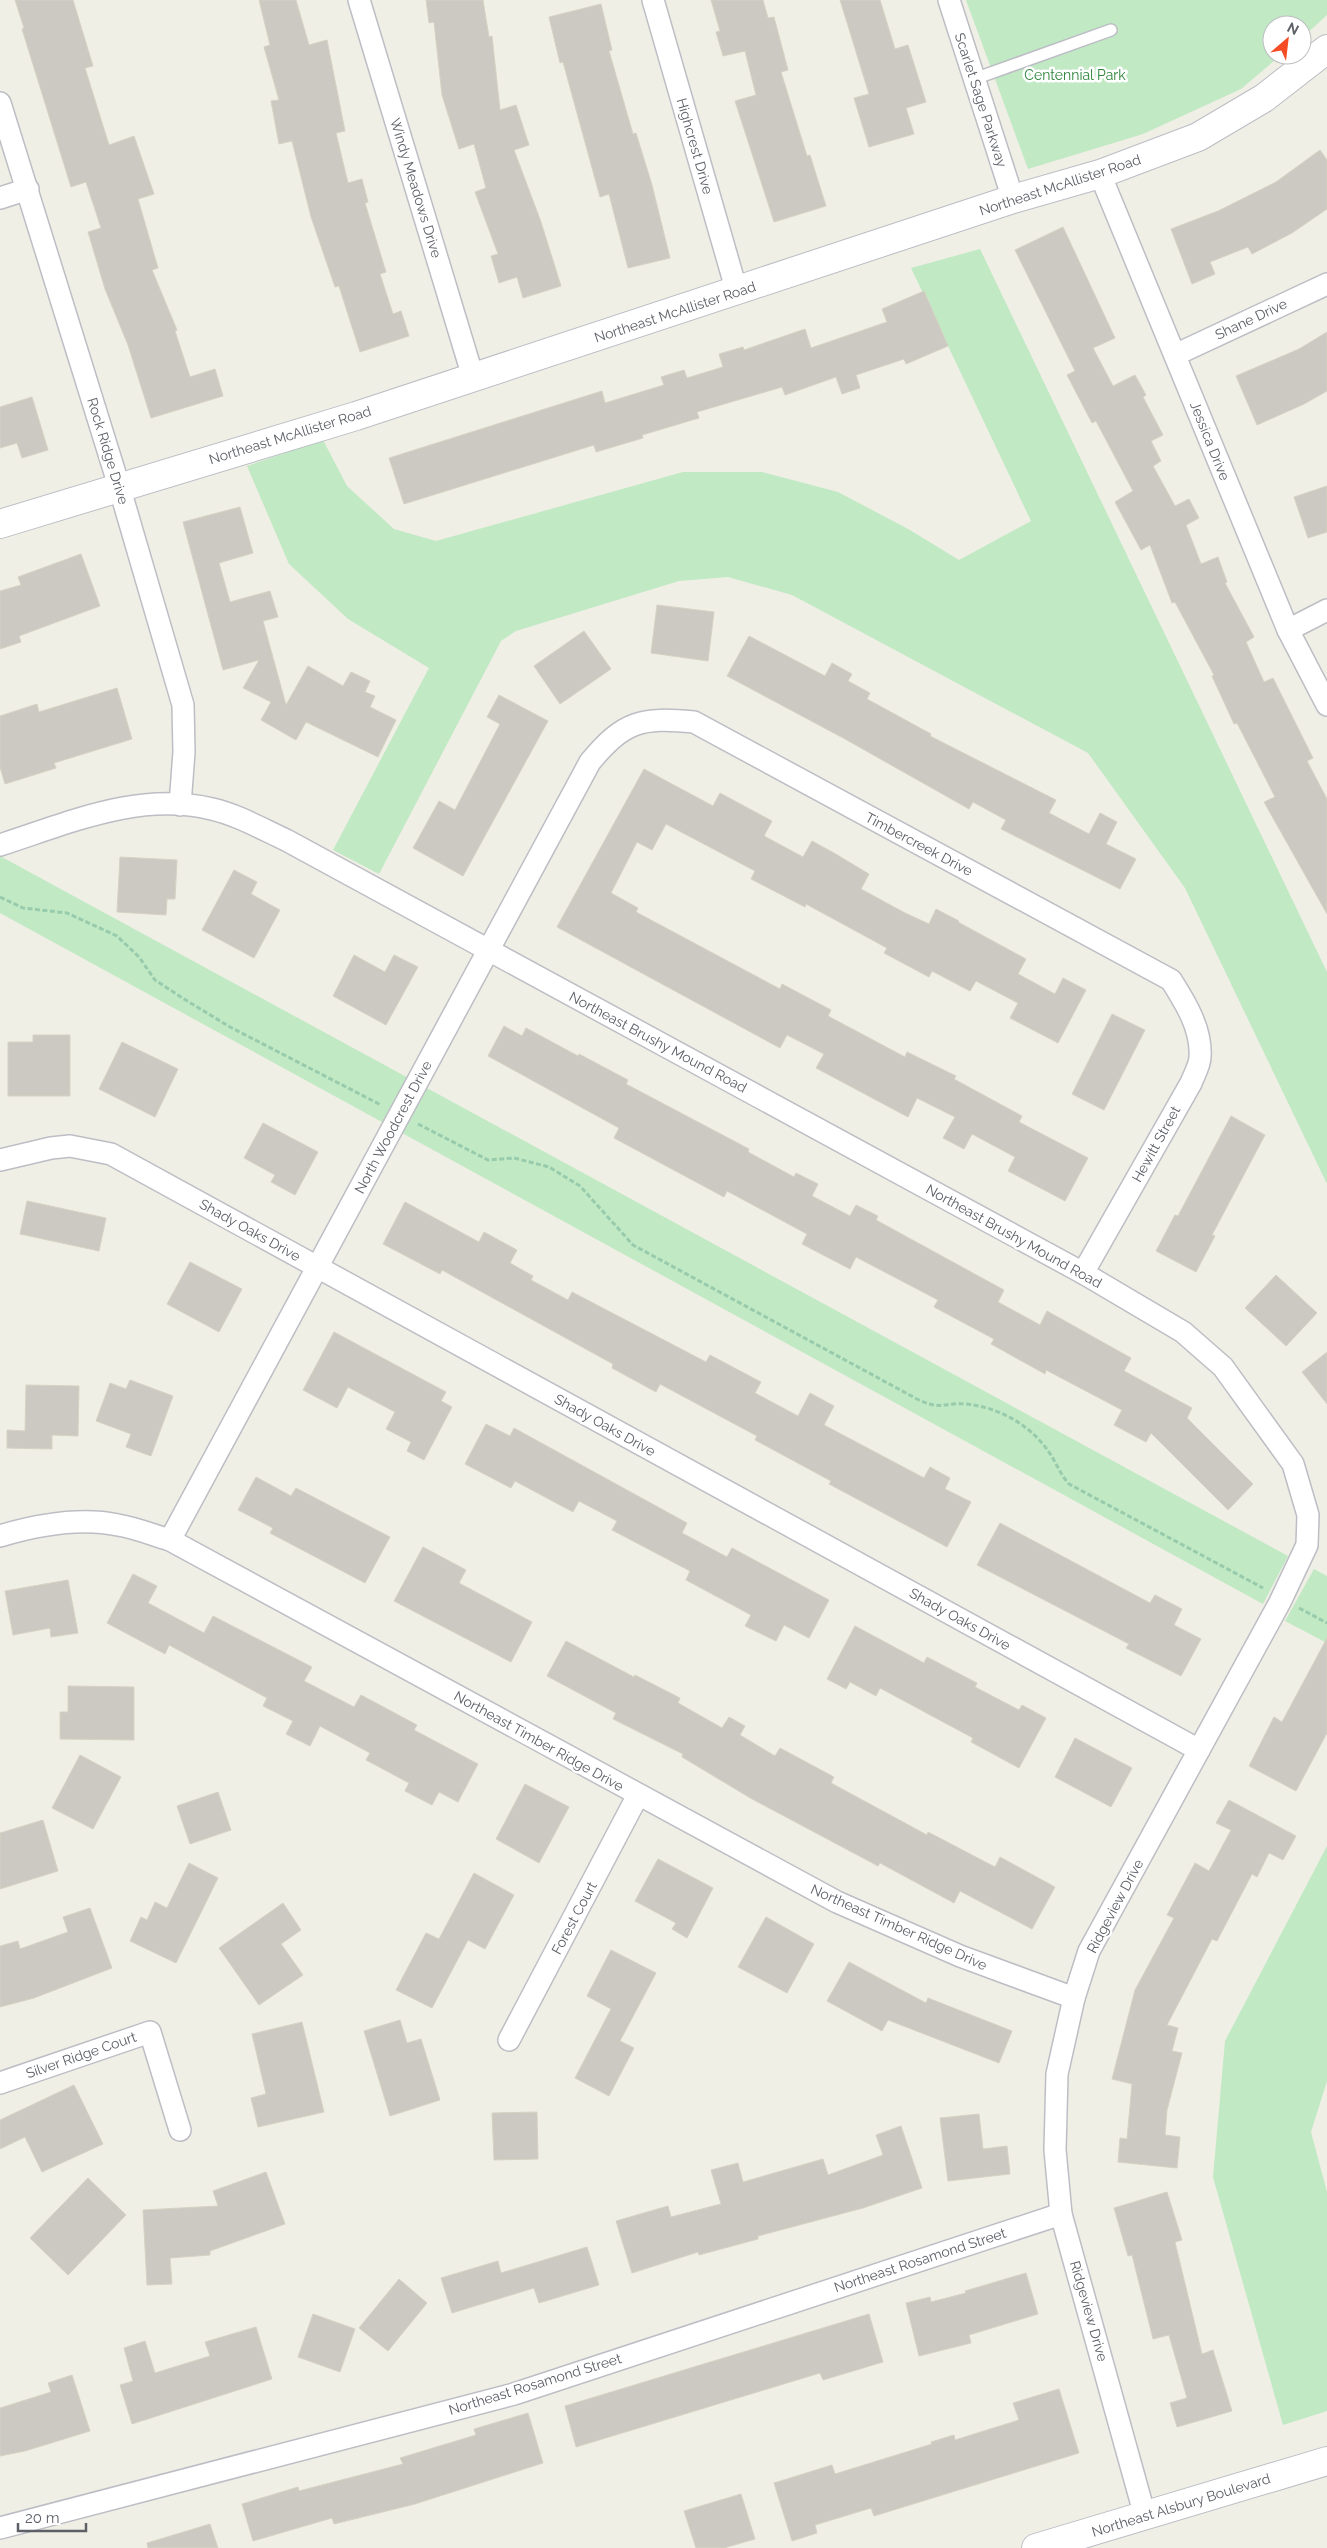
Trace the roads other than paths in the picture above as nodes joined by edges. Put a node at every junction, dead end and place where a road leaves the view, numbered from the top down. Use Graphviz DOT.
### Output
graph roads {
  1 [pos="359,0"];
  2 [pos="653,0"];
  3 [pos="949,0"];
  4 [pos="1112,30"];
  5 [pos="1327,48"];
  6 [pos="974,79"];
  7 [pos="0,103"];
  8 [pos="1100,174"];
  9 [pos="28,190"];
  10 [pos="0,198"];
  11 [pos="1013,199"];
  12 [pos="1327,284"];
  13 [pos="737,292"];
  14 [pos="1176,355"];
  15 [pos="473,377"];
  16 [pos="119,486"];
  17 [pos="0,524"];
  18 [pos="1327,610"];
  19 [pos="1288,630"];
  20 [pos="1327,705"];
  21 [pos="630,726"];
  22 [pos="180,805"];
  23 [pos="0,845"];
  24 [pos="489,950"];
  25 [pos="1189,1009"];
  26 [pos="0,1160"];
  27 [pos="318,1267"];
  28 [pos="1083,1273"];
  29 [pos="1264,1423"];
  30 [pos="0,1536"];
  31 [pos="170,1540"];
  32 [pos="1199,1750"];
  33 [pos="638,1795"];
  34 [pos="1074,1998"];
  35 [pos="509,2040"];
  36 [pos="0,2083"];
  37 [pos="180,2130"];
  38 [pos="1061,2214"];
  39 [pos="1327,2461"];
  40 [pos="1145,2516"];
  41 [pos="0,2528"];
  42 [pos="1036,2548"];
  1 -- 15 [label="street, Windy Meadows Drive"];
  2 -- 13 [label="street, Highcrest Drive"];
  3 -- 6 [label="street, Scarlet Sage Parkway"];
  4 -- 6 [label="lane"];
  5 -- 8 [label="street, Northeast McAllister Road"];
  6 -- 11 [label="street, Scarlet Sage Parkway"];
  7 -- 9 [label="street, Rock Ridge Drive"];
  8 -- 11 [label="street, Northeast McAllister Road"];
  8 -- 14 [label="street, Jessica Drive"];
  9 -- 10 [label="street"];
  9 -- 16 [label="street, Rock Ridge Drive"];
  11 -- 13 [label="street, Northeast McAllister Road"];
  12 -- 14 [label="street, Shane Drive"];
  13 -- 15 [label="street, Northeast McAllister Road"];
  14 -- 19 [label="street, Jessica Drive"];
  15 -- 16 [label="street, Northeast McAllister Road"];
  16 -- 17 [label="street, Northeast McAllister Road"];
  16 -- 22 [label="street, Rock Ridge Drive"];
  18 -- 19 [label="street"];
  19 -- 20 [label="street, Jessica Drive"];
  21 -- 24 [label="street, North Woodcrest Drive"];
  21 -- 25 [label="street, Timbercreek Drive"];
  22 -- 23 [label="street, Northeast Brushy Mound Road"];
  22 -- 24 [label="street, Northeast Brushy Mound Road"];
  24 -- 27 [label="street, North Woodcrest Drive"];
  24 -- 28 [label="street, Northeast Brushy Mound Road"];
  25 -- 28 [label="street, Hewitt Street"];
  26 -- 27 [label="street, Shady Oaks Drive"];
  27 -- 31 [label="street, North Woodcrest Drive"];
  27 -- 32 [label="street, Shady Oaks Drive"];
  28 -- 29 [label="street, Northeast Brushy Mound Road"];
  29 -- 32 [label="street, Ridgeview Drive"];
  30 -- 31 [label="street, Northeast Timber Ridge Drive"];
  31 -- 33 [label="street, Northeast Timber Ridge Drive"];
  32 -- 34 [label="street, Ridgeview Drive"];
  33 -- 34 [label="street, Northeast Timber Ridge Drive"];
  33 -- 35 [label="street, Forest Court"];
  34 -- 38 [label="street, Ridgeview Drive"];
  36 -- 37 [label="street, Silver Ridge Court"];
  38 -- 40 [label="street, Ridgeview Drive"];
  38 -- 41 [label="street, Northeast Rosamond Street"];
  39 -- 40 [label="street, Northeast Alsbury Boulevard"];
  40 -- 42 [label="street, Northeast Alsbury Boulevard"];
}
